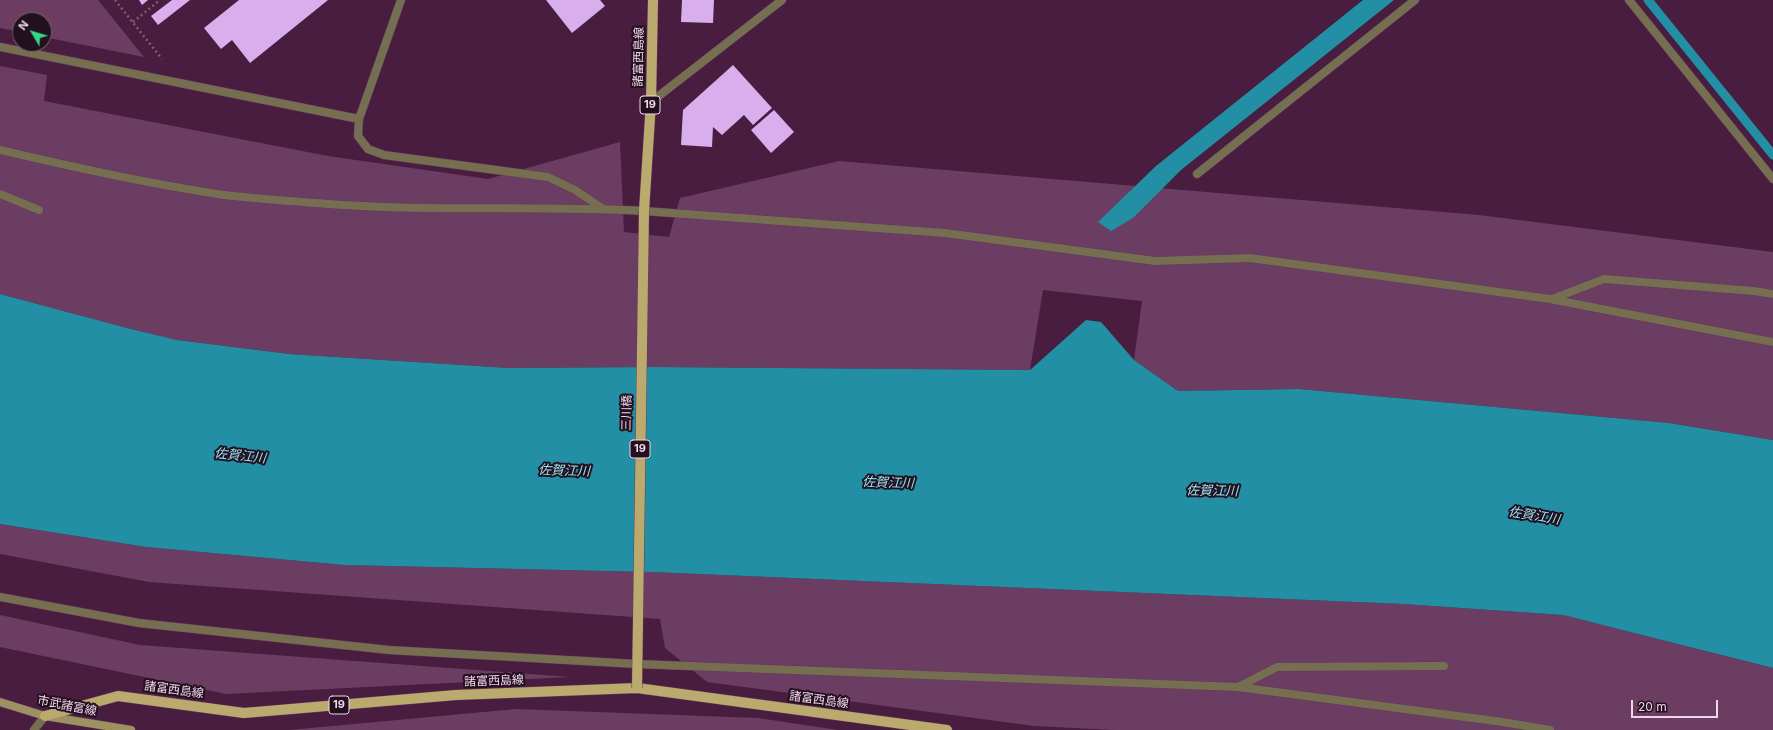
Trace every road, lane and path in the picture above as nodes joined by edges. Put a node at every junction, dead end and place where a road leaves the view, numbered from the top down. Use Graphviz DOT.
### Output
graph roads {
  1 [pos="115,0"];
  2 [pos="160,0"];
  3 [pos="401,0"];
  4 [pos="653,0"];
  5 [pos="782,0"];
  6 [pos="1415,0"];
  7 [pos="1629,0"];
  8 [pos="133,22"];
  9 [pos="0,47"];
  10 [pos="182,84"];
  11 [pos="651,102"];
  12 [pos="359,120"];
  13 [pos="0,150"];
  14 [pos="1197,174"];
  15 [pos="1773,179"];
  16 [pos="0,194"];
  17 [pos="602,208"];
  18 [pos="39,210"];
  19 [pos="644,211"];
  20 [pos="1773,294"];
  21 [pos="1550,299"];
  22 [pos="1773,342"];
  23 [pos="0,597"];
  24 [pos="637,664"];
  25 [pos="1444,666"];
  26 [pos="1238,687"];
  27 [pos="637,688"];
  28 [pos="0,702"];
  29 [pos="45,716"];
  30 [pos="34,730"];
  31 [pos="131,730"];
  32 [pos="946,730"];
  33 [pos="1550,730"];
  1 -- 8 [label="path"];
  2 -- 8 [label="path"];
  3 -- 12 [label="street"];
  4 -- 11 [label="main road, 諸富西島線 / 19"];
  5 -- 11 [label="street"];
  6 -- 14 [label="street"];
  7 -- 15 [label="street"];
  8 -- 10 [label="path"];
  9 -- 10 [label="street"];
  10 -- 12 [label="street"];
  11 -- 19 [label="main road, 諸富西島線 / 19"];
  12 -- 17 [label="street"];
  13 -- 17 [label="street"];
  16 -- 18 [label="street"];
  17 -- 19 [label="street"];
  19 -- 21 [label="street"];
  19 -- 24 [label="main road, 三川橋 / 19, bridge"];
  20 -- 21 [label="street"];
  21 -- 22 [label="street"];
  23 -- 24 [label="street"];
  24 -- 26 [label="street"];
  24 -- 27 [label="main road, 三川橋 / 19, bridge"];
  25 -- 26 [label="street"];
  26 -- 33 [label="street"];
  27 -- 29 [label="main road, 諸富西島線 / 19"];
  27 -- 32 [label="main road, 諸富西島線 / 19"];
  28 -- 29 [label="main road, 市武諸富線"];
  29 -- 30 [label="street"];
  29 -- 31 [label="main road, 市武諸富線"];
}
